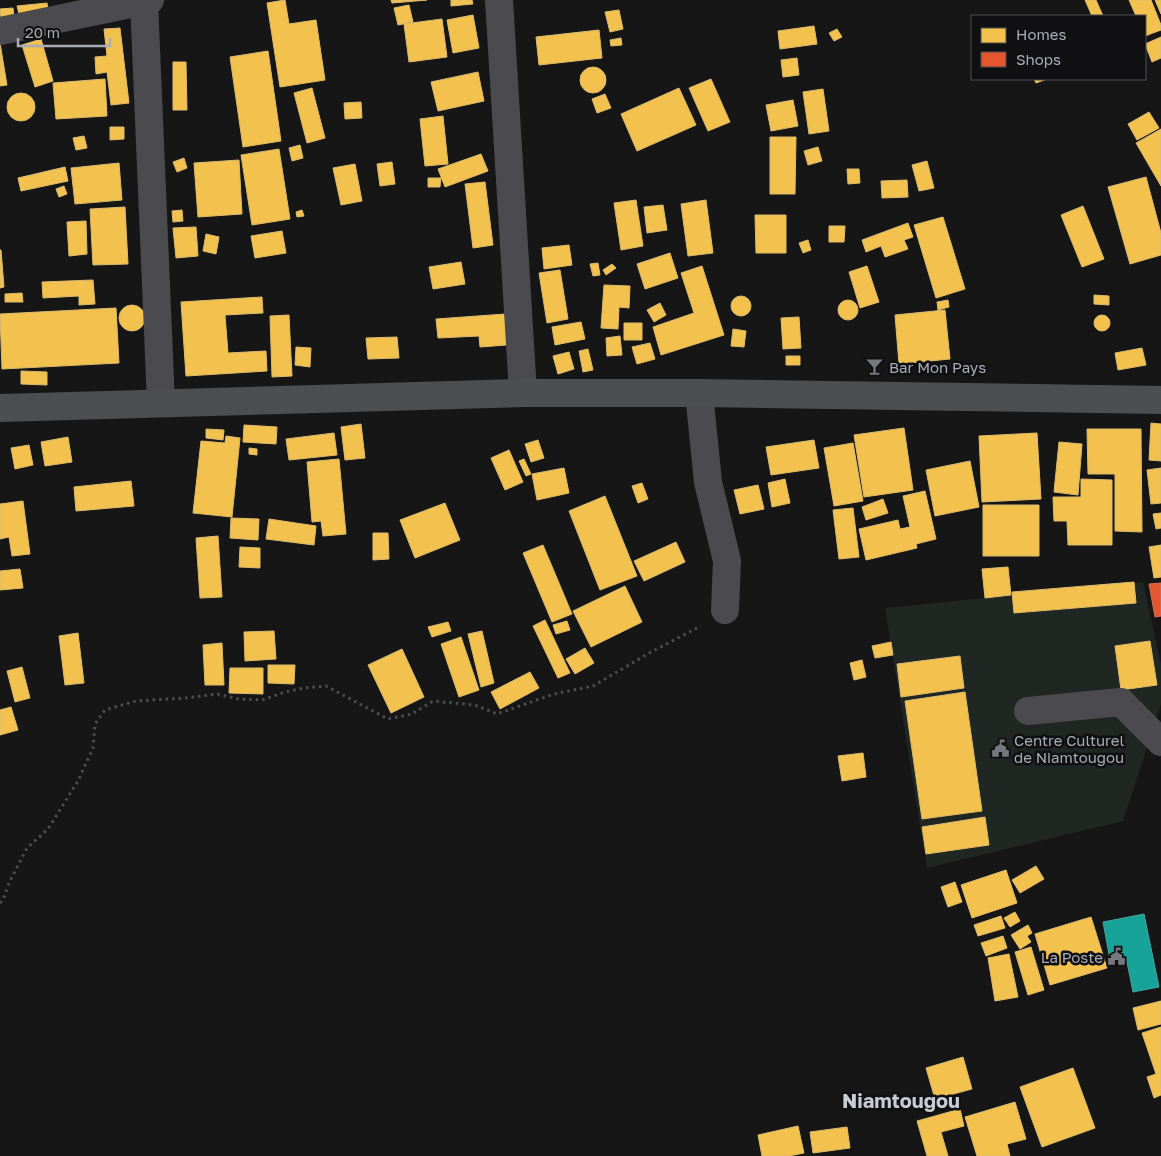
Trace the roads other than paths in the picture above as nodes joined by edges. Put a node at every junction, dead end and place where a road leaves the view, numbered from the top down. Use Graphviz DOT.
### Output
graph roads {
  1 [pos="499,0"];
  2 [pos="147,1"];
  3 [pos="0,31"];
  4 [pos="523,393"];
  5 [pos="699,393"];
  6 [pos="1161,400"];
  7 [pos="161,404"];
  8 [pos="0,408"];
  9 [pos="725,610"];
  10 [pos="1028,711"];
  11 [pos="1161,742"];
  1 -- 4 [label="street"];
  2 -- 3 [label="street"];
  2 -- 7 [label="street"];
  4 -- 5 [label="main road"];
  4 -- 7 [label="main road"];
  5 -- 6 [label="main road"];
  5 -- 9 [label="street"];
  7 -- 8 [label="main road"];
  10 -- 11 [label="street"];
}
